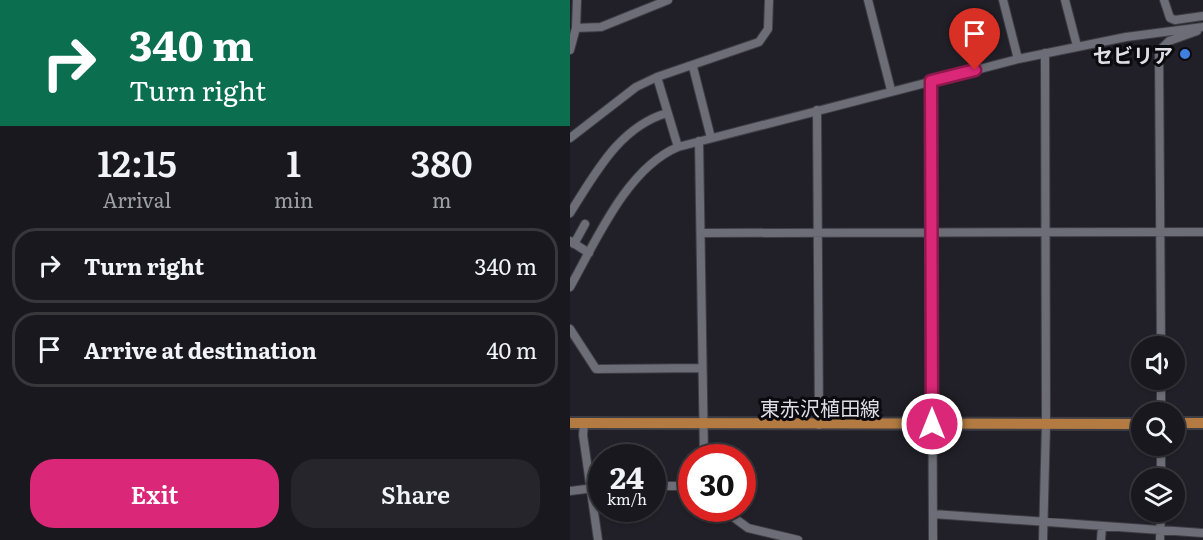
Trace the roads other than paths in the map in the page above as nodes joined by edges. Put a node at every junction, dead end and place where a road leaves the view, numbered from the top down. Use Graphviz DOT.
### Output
graph roads {
  1 [pos="577,0"];
  2 [pos="668,0"];
  3 [pos="868,0"];
  4 [pos="1003,0"];
  5 [pos="1065,0"];
  6 [pos="1164,0"];
  7 [pos="771,1"];
  8 [pos="1203,16"];
  9 [pos="1203,27"];
  10 [pos="576,28"];
  11 [pos="1077,46"];
  12 [pos="570,50"];
  13 [pos="1045,53"];
  14 [pos="1018,59"];
  15 [pos="693,67"];
  16 [pos="657,77"];
  17 [pos="931,81"];
  18 [pos="891,90"];
  19 [pos="817,110"];
  20 [pos="668,113"];
  21 [pos="570,138"];
  22 [pos="711,138"];
  23 [pos="699,141"];
  24 [pos="678,147"];
  25 [pos="570,213"];
  26 [pos="585,224"];
  27 [pos="1045,232"];
  28 [pos="1160,232"];
  29 [pos="1203,232"];
  30 [pos="701,233"];
  31 [pos="933,233"];
  32 [pos="817,234"];
  33 [pos="572,242"];
  34 [pos="589,253"];
  35 [pos="570,287"];
  36 [pos="570,329"];
  37 [pos="1161,336"];
  38 [pos="702,368"];
  39 [pos="1185,423"];
  40 [pos="1203,423"];
  41 [pos="704,424"];
  42 [pos="932,424"];
  43 [pos="1046,424"];
  44 [pos="1131,424"];
  45 [pos="574,425"];
  46 [pos="819,425"];
  47 [pos="704,444"];
  48 [pos="588,479"];
  49 [pos="588,487"];
  50 [pos="570,491"];
  51 [pos="933,514"];
  52 [pos="595,522"];
  53 [pos="740,522"];
  54 [pos="1161,522"];
  55 [pos="1044,523"];
  56 [pos="1102,527"];
  57 [pos="1161,530"];
  58 [pos="1203,533"];
  59 [pos="598,540"];
  60 [pos="798,540"];
  61 [pos="933,540"];
  62 [pos="1043,540"];
  63 [pos="1101,540"];
  64 [pos="1160,540"];
  1 -- 10 [label="street"];
  2 -- 10 [label="street"];
  3 -- 18 [label="street"];
  4 -- 14 [label="street"];
  5 -- 11 [label="street"];
  6 -- 8 [label="street"];
  7 -- 15 [label="street"];
  9 -- 11 [label="street"];
  9 -- 28 [label="street"];
  10 -- 12 [label="street"];
  11 -- 13 [label="street"];
  13 -- 14 [label="street"];
  13 -- 27 [label="street"];
  14 -- 17 [label="street"];
  15 -- 16 [label="street"];
  15 -- 22 [label="street"];
  16 -- 20 [label="street"];
  16 -- 21 [label="street"];
  17 -- 18 [label="street"];
  17 -- 31 [label="street"];
  18 -- 19 [label="street"];
  19 -- 22 [label="street"];
  19 -- 32 [label="street"];
  20 -- 24 [label="street"];
  20 -- 25 [label="street"];
  22 -- 23 [label="street"];
  23 -- 24 [label="street"];
  23 -- 30 [label="street"];
  24 -- 34 [label="street"];
  26 -- 33 [label="street"];
  27 -- 28 [label="street"];
  27 -- 31 [label="street"];
  27 -- 43 [label="street"];
  28 -- 29 [label="street"];
  28 -- 37 [label="street"];
  30 -- 32 [label="street"];
  30 -- 38 [label="street"];
  31 -- 32 [label="street"];
  31 -- 42 [label="street"];
  32 -- 46 [label="street"];
  33 -- 34 [label="street"];
  34 -- 35 [label="street"];
  36 -- 38 [label="street"];
  38 -- 41 [label="street"];
  39 -- 40 [label="main road"];
  41 -- 45 [label="main road, 東赤沢植田線"];
  41 -- 46 [label="main road, 東赤沢植田線"];
  41 -- 47 [label="street"];
  42 -- 43 [label="main road, 東赤沢植田線"];
  42 -- 46 [label="main road, 東赤沢植田線"];
  42 -- 51 [label="street"];
  43 -- 44 [label="main road, 東赤沢植田線"];
  43 -- 55 [label="street"];
  45 -- 48 [label="street"];
  49 -- 50 [label="street"];
  51 -- 55 [label="street"];
  51 -- 61 [label="street"];
  52 -- 59 [label="street"];
  53 -- 60 [label="street"];
  54 -- 57 [label="street"];
  55 -- 56 [label="street"];
  55 -- 62 [label="street"];
  56 -- 57 [label="street"];
  56 -- 63 [label="street"];
  57 -- 58 [label="street"];
  57 -- 64 [label="street"];
}
